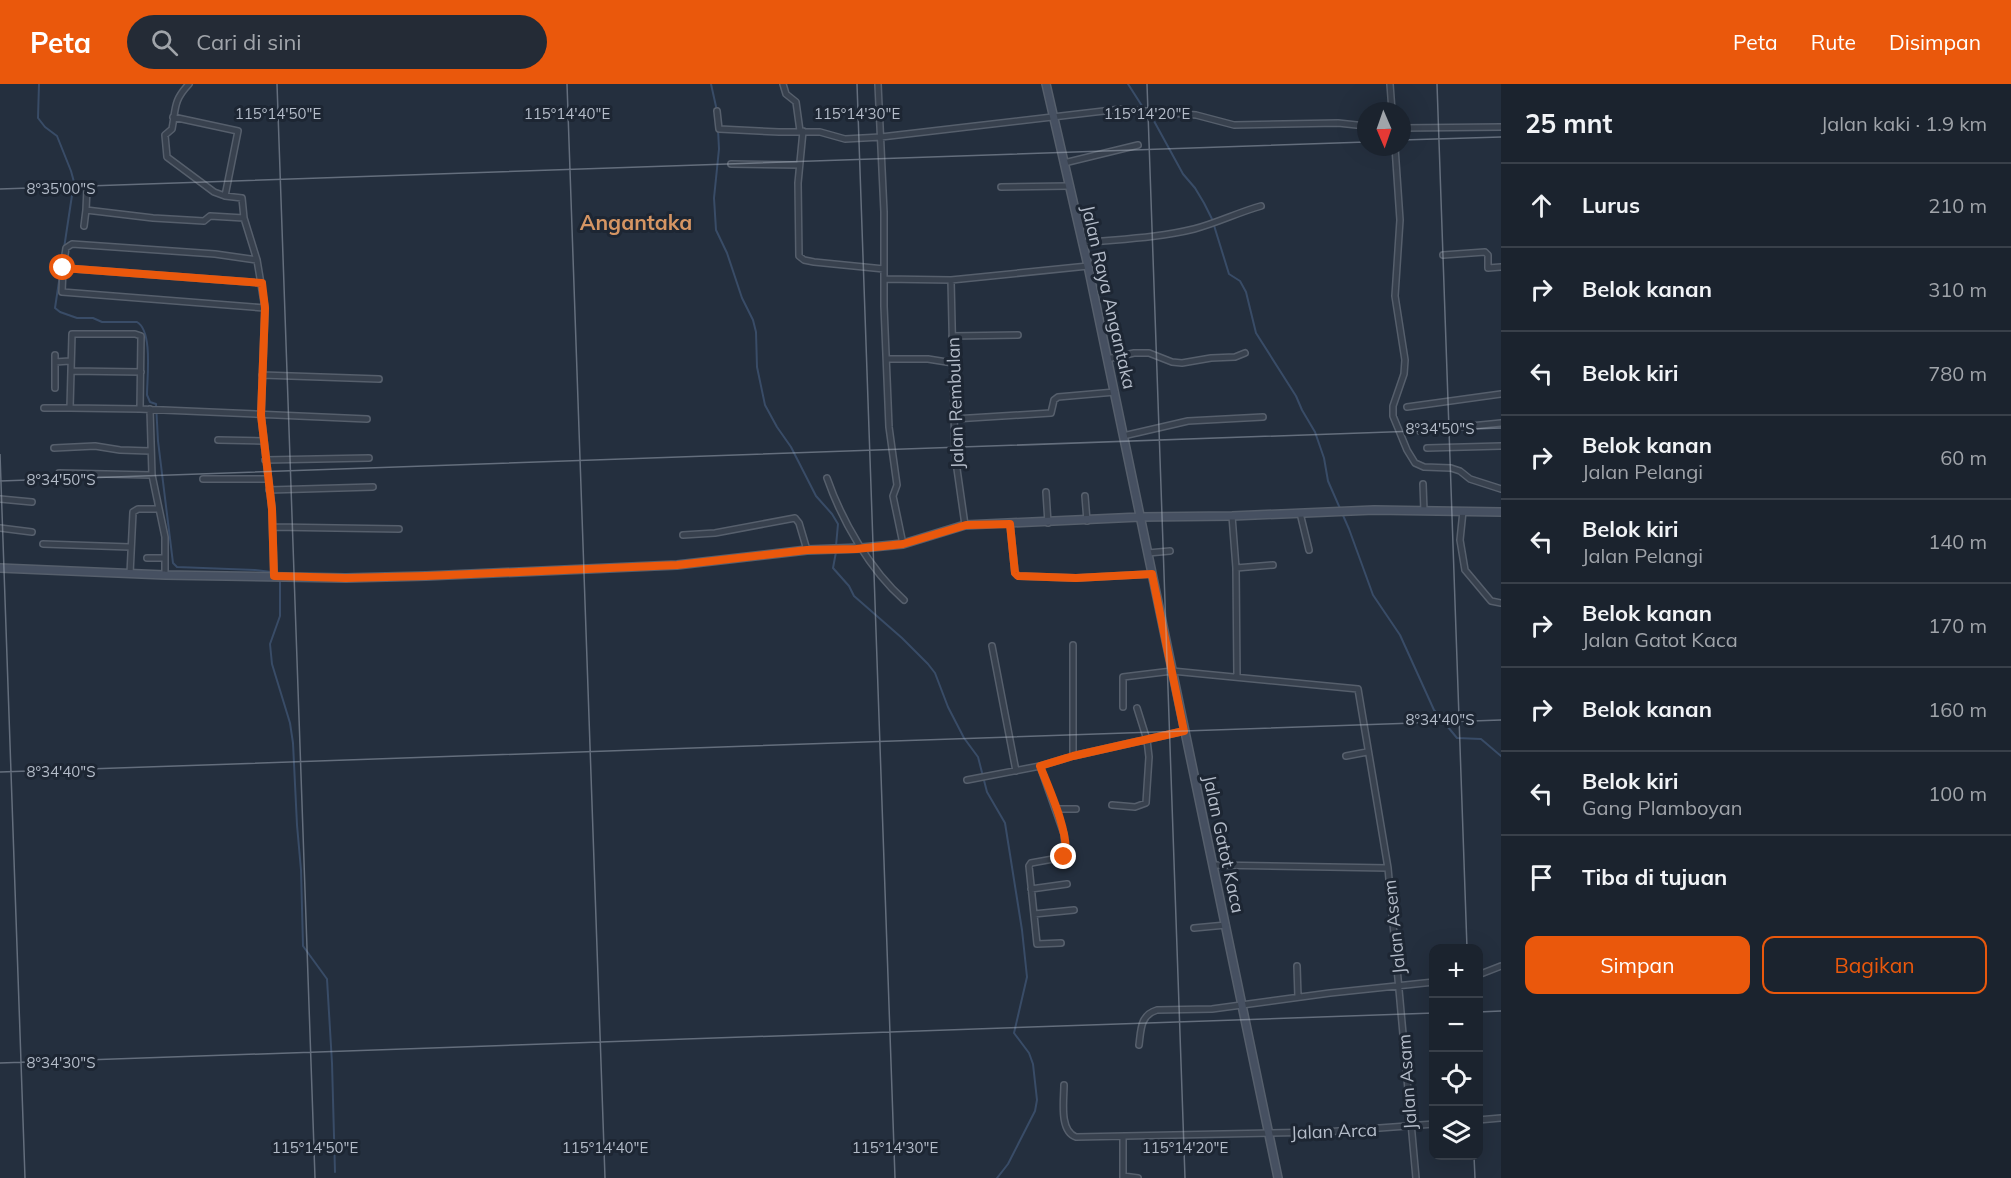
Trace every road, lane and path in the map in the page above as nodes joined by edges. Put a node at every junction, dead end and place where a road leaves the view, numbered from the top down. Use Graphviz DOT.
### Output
graph roads {
  1 [pos="189,84"];
  2 [pos="783,84"];
  3 [pos="878,84"];
  4 [pos="1046,84"];
  5 [pos="1390,84"];
  6 [pos="1391,102"];
  7 [pos="717,111"];
  8 [pos="173,117"];
  9 [pos="1053,118"];
  10 [pos="1357,125"];
  11 [pos="1501,127"];
  12 [pos="1411,128"];
  13 [pos="801,131"];
  14 [pos="881,137"];
  15 [pos="1138,145"];
  16 [pos="1396,156"];
  17 [pos="1064,163"];
  18 [pos="731,164"];
  19 [pos="799,165"];
  20 [pos="1068,186"];
  21 [pos="87,188"];
  22 [pos="1001,188"];
  23 [pos="225,196"];
  24 [pos="1261,206"];
  25 [pos="86,210"];
  26 [pos="244,218"];
  27 [pos="84,226"];
  28 [pos="1082,243"];
  29 [pos="1443,255"];
  30 [pos="257,260"];
  31 [pos="1088,266"];
  32 [pos="1501,267"];
  33 [pos="63,268"];
  34 [pos="884,269"];
  35 [pos="884,279"];
  36 [pos="951,280"];
  37 [pos="262,283"];
  38 [pos="265,308"];
  39 [pos="1018,335"];
  40 [pos="952,336"];
  41 [pos="1245,353"];
  42 [pos="55,355"];
  43 [pos="887,358"];
  44 [pos="1107,360"];
  45 [pos="55,362"];
  46 [pos="70,362"];
  47 [pos="952,363"];
  48 [pos="71,371"];
  49 [pos="141,372"];
  50 [pos="262,375"];
  51 [pos="379,379"];
  52 [pos="55,388"];
  53 [pos="1115,392"];
  54 [pos="1501,394"];
  55 [pos="1407,407"];
  56 [pos="44,408"];
  57 [pos="70,408"];
  58 [pos="140,409"];
  59 [pos="150,409"];
  60 [pos="261,415"];
  61 [pos="1263,417"];
  62 [pos="368,419"];
  63 [pos="954,419"];
  64 [pos="1501,423"];
  65 [pos="1420,430"];
  66 [pos="1124,436"];
  67 [pos="219,440"];
  68 [pos="263,441"];
  69 [pos="1501,446"];
  70 [pos="54,448"];
  71 [pos="1427,448"];
  72 [pos="150,451"];
  73 [pos="369,458"];
  74 [pos="265,460"];
  75 [pos="59,473"];
  76 [pos="152,475"];
  77 [pos="827,478"];
  78 [pos="203,479"];
  79 [pos="267,479"];
  80 [pos="1423,484"];
  81 [pos="373,488"];
  82 [pos="1501,489"];
  83 [pos="269,490"];
  84 [pos="1046,492"];
  85 [pos="1084,496"];
  86 [pos="0,499"];
  87 [pos="32,502"];
  88 [pos="159,509"];
  89 [pos="1424,511"];
  90 [pos="1463,511"];
  91 [pos="1501,512"];
  92 [pos="1300,513"];
  93 [pos="1232,516"];
  94 [pos="1140,517"];
  95 [pos="1087,521"];
  96 [pos="1048,523"];
  97 [pos="1010,524"];
  98 [pos="966,525"];
  99 [pos="273,527"];
  100 [pos="0,528"];
  101 [pos="399,528"];
  102 [pos="32,532"];
  103 [pos="683,535"];
  104 [pos="43,544"];
  105 [pos="903,544"];
  106 [pos="130,546"];
  107 [pos="862,548"];
  108 [pos="807,550"];
  109 [pos="1309,550"];
  110 [pos="1170,551"];
  111 [pos="1148,553"];
  112 [pos="147,558"];
  113 [pos="165,558"];
  114 [pos="1273,565"];
  115 [pos="0,568"];
  116 [pos="1236,568"];
  117 [pos="130,574"];
  118 [pos="1152,574"];
  119 [pos="165,575"];
  120 [pos="274,576"];
  121 [pos="904,600"];
  122 [pos="1501,603"];
  123 [pos="1073,645"];
  124 [pos="992,646"];
  125 [pos="1172,671"];
  126 [pos="1237,677"];
  127 [pos="1123,707"];
  128 [pos="1137,708"];
  129 [pos="1184,731"];
  130 [pos="1147,740"];
  131 [pos="1367,752"];
  132 [pos="1073,756"];
  133 [pos="1346,756"];
  134 [pos="1040,766"];
  135 [pos="1016,771"];
  136 [pos="967,780"];
  137 [pos="1112,805"];
  138 [pos="1056,809"];
  139 [pos="1076,809"];
  140 [pos="1213,865"];
  141 [pos="1388,868"];
  142 [pos="1067,884"];
  143 [pos="1031,889"];
  144 [pos="1074,910"];
  145 [pos="1034,914"];
  146 [pos="1226,925"];
  147 [pos="1194,928"];
  148 [pos="1061,943"];
  149 [pos="1297,966"];
  150 [pos="1501,966"];
  151 [pos="1483,973"];
  152 [pos="1429,983"];
  153 [pos="1400,986"];
  154 [pos="1298,997"];
  155 [pos="1242,1006"];
  156 [pos="1139,1045"];
  157 [pos="1064,1085"];
  158 [pos="1501,1118"];
  159 [pos="1483,1120"];
  160 [pos="1429,1125"];
  161 [pos="1410,1127"];
  162 [pos="1269,1133"];
  163 [pos="1123,1137"];
  164 [pos="1123,1177"];
  165 [pos="1138,1178"];
  166 [pos="1278,1178"];
  167 [pos="1416,1178"];
  1 -- 8 [label="street"];
  2 -- 13 [label="street"];
  3 -- 14 [label="street"];
  4 -- 9 [label="main road, Jalan Raya Angantaka"];
  5 -- 6 [label="street"];
  7 -- 13 [label="street"];
  8 -- 23 [label="street"];
  8 -- 23 [label="street"];
  9 -- 10 [label="street"];
  9 -- 14 [label="street"];
  9 -- 17 [label="main road, Jalan Raya Angantaka"];
  11 -- 12 [label="street"];
  13 -- 14 [label="street"];
  13 -- 19 [label="street"];
  14 -- 34 [label="street"];
  15 -- 17 [label="street"];
  16 -- 82 [label="street"];
  17 -- 20 [label="main road, Jalan Raya Angantaka"];
  18 -- 19 [label="street"];
  19 -- 34 [label="street"];
  20 -- 22 [label="street"];
  20 -- 28 [label="main road, Jalan Raya Angantaka"];
  21 -- 25 [label="street"];
  23 -- 26 [label="street"];
  24 -- 28 [label="street"];
  25 -- 26 [label="street"];
  25 -- 27 [label="street"];
  26 -- 30 [label="street"];
  28 -- 31 [label="main road, Jalan Raya Angantaka"];
  29 -- 32 [label="street"];
  30 -- 33 [label="street"];
  30 -- 37 [label="street"];
  31 -- 36 [label="street"];
  31 -- 44 [label="main road, Jalan Raya Angantaka"];
  33 -- 37 [label="street"];
  33 -- 38 [label="street"];
  34 -- 35 [label="street"];
  35 -- 36 [label="street"];
  35 -- 43 [label="street"];
  36 -- 40 [label="street, Jalan Rembulan"];
  37 -- 38 [label="street"];
  38 -- 50 [label="street"];
  39 -- 40 [label="street"];
  40 -- 47 [label="street, Jalan Rembulan"];
  41 -- 44 [label="street"];
  42 -- 45 [label="street"];
  43 -- 47 [label="street"];
  43 -- 105 [label="street"];
  44 -- 53 [label="main road, Jalan Raya Angantaka"];
  45 -- 46 [label="street"];
  45 -- 52 [label="street"];
  46 -- 48 [label="street"];
  46 -- 49 [label="street"];
  47 -- 63 [label="street, Jalan Rembulan"];
  48 -- 49 [label="street"];
  48 -- 57 [label="street"];
  49 -- 58 [label="street"];
  50 -- 51 [label="street"];
  50 -- 60 [label="street"];
  53 -- 63 [label="street"];
  53 -- 66 [label="main road, Jalan Raya Angantaka"];
  54 -- 55 [label="street"];
  56 -- 57 [label="street"];
  57 -- 58 [label="street"];
  58 -- 59 [label="street"];
  59 -- 60 [label="street"];
  59 -- 72 [label="street"];
  60 -- 62 [label="street"];
  60 -- 68 [label="street"];
  61 -- 66 [label="street"];
  63 -- 98 [label="street, Jalan Rembulan"];
  64 -- 65 [label="street"];
  66 -- 94 [label="main road, Jalan Raya Angantaka"];
  67 -- 68 [label="street"];
  68 -- 74 [label="street"];
  69 -- 71 [label="street"];
  70 -- 72 [label="street"];
  72 -- 76 [label="street"];
  73 -- 74 [label="street"];
  74 -- 79 [label="street"];
  75 -- 76 [label="street"];
  76 -- 88 [label="street"];
  77 -- 107 [label="street"];
  78 -- 79 [label="street"];
  79 -- 83 [label="street"];
  80 -- 89 [label="street"];
  81 -- 83 [label="street"];
  83 -- 99 [label="street"];
  84 -- 96 [label="street"];
  85 -- 95 [label="street"];
  86 -- 87 [label="street"];
  88 -- 106 [label="street"];
  88 -- 113 [label="street"];
  89 -- 90 [label="main road"];
  89 -- 92 [label="main road"];
  90 -- 91 [label="main road"];
  90 -- 122 [label="street"];
  92 -- 93 [label="main road"];
  92 -- 109 [label="street"];
  93 -- 94 [label="main road"];
  93 -- 116 [label="street"];
  94 -- 95 [label="main road"];
  94 -- 111 [label="main road, Jalan Gatot Kaca"];
  95 -- 96 [label="main road"];
  96 -- 97 [label="main road"];
  97 -- 98 [label="main road"];
  97 -- 118 [label="street"];
  98 -- 105 [label="main road"];
  99 -- 101 [label="street"];
  99 -- 120 [label="street"];
  100 -- 102 [label="street"];
  103 -- 108 [label="street"];
  104 -- 106 [label="street"];
  105 -- 107 [label="main road"];
  106 -- 117 [label="street"];
  107 -- 108 [label="main road"];
  107 -- 121 [label="street"];
  108 -- 120 [label="main road"];
  110 -- 111 [label="street"];
  111 -- 118 [label="main road, Jalan Gatot Kaca"];
  112 -- 113 [label="street"];
  113 -- 119 [label="street"];
  114 -- 116 [label="street"];
  115 -- 117 [label="main road"];
  116 -- 126 [label="street"];
  117 -- 119 [label="main road"];
  118 -- 125 [label="main road, Jalan Gatot Kaca"];
  119 -- 120 [label="main road"];
  123 -- 132 [label="street"];
  124 -- 135 [label="street"];
  125 -- 126 [label="street"];
  125 -- 127 [label="street"];
  125 -- 129 [label="main road, Jalan Gatot Kaca"];
  126 -- 131 [label="street, Jalan Asem"];
  128 -- 130 [label="street"];
  129 -- 130 [label="street"];
  129 -- 140 [label="main road, Jalan Gatot Kaca"];
  130 -- 132 [label="street"];
  130 -- 137 [label="street"];
  131 -- 133 [label="street"];
  131 -- 141 [label="street, Jalan Asem"];
  132 -- 134 [label="street"];
  134 -- 135 [label="street"];
  134 -- 138 [label="street"];
  135 -- 136 [label="street"];
  138 -- 139 [label="street"];
  138 -- 143 [label="street"];
  140 -- 141 [label="street"];
  140 -- 146 [label="main road, Jalan Gatot Kaca"];
  141 -- 153 [label="street, Jalan Asem"];
  142 -- 143 [label="street"];
  143 -- 145 [label="street"];
  144 -- 145 [label="street"];
  145 -- 148 [label="street"];
  146 -- 147 [label="street"];
  146 -- 155 [label="main road, Jalan Gatot Kaca"];
  149 -- 154 [label="street"];
  150 -- 151 [label="street"];
  152 -- 153 [label="street"];
  153 -- 154 [label="street"];
  153 -- 161 [label="street, Jalan Asam"];
  154 -- 155 [label="street"];
  155 -- 156 [label="street"];
  155 -- 162 [label="main road, Jalan Gatot Kaca"];
  157 -- 163 [label="street, Jalan Arca"];
  158 -- 159 [label="street"];
  160 -- 161 [label="street, Jalan Arca"];
  161 -- 162 [label="street, Jalan Arca"];
  161 -- 167 [label="street, Jalan Asam"];
  162 -- 163 [label="street, Jalan Arca"];
  162 -- 166 [label="main road, Jalan Gatot Kaca"];
  163 -- 164 [label="street"];
  164 -- 165 [label="street"];
}
